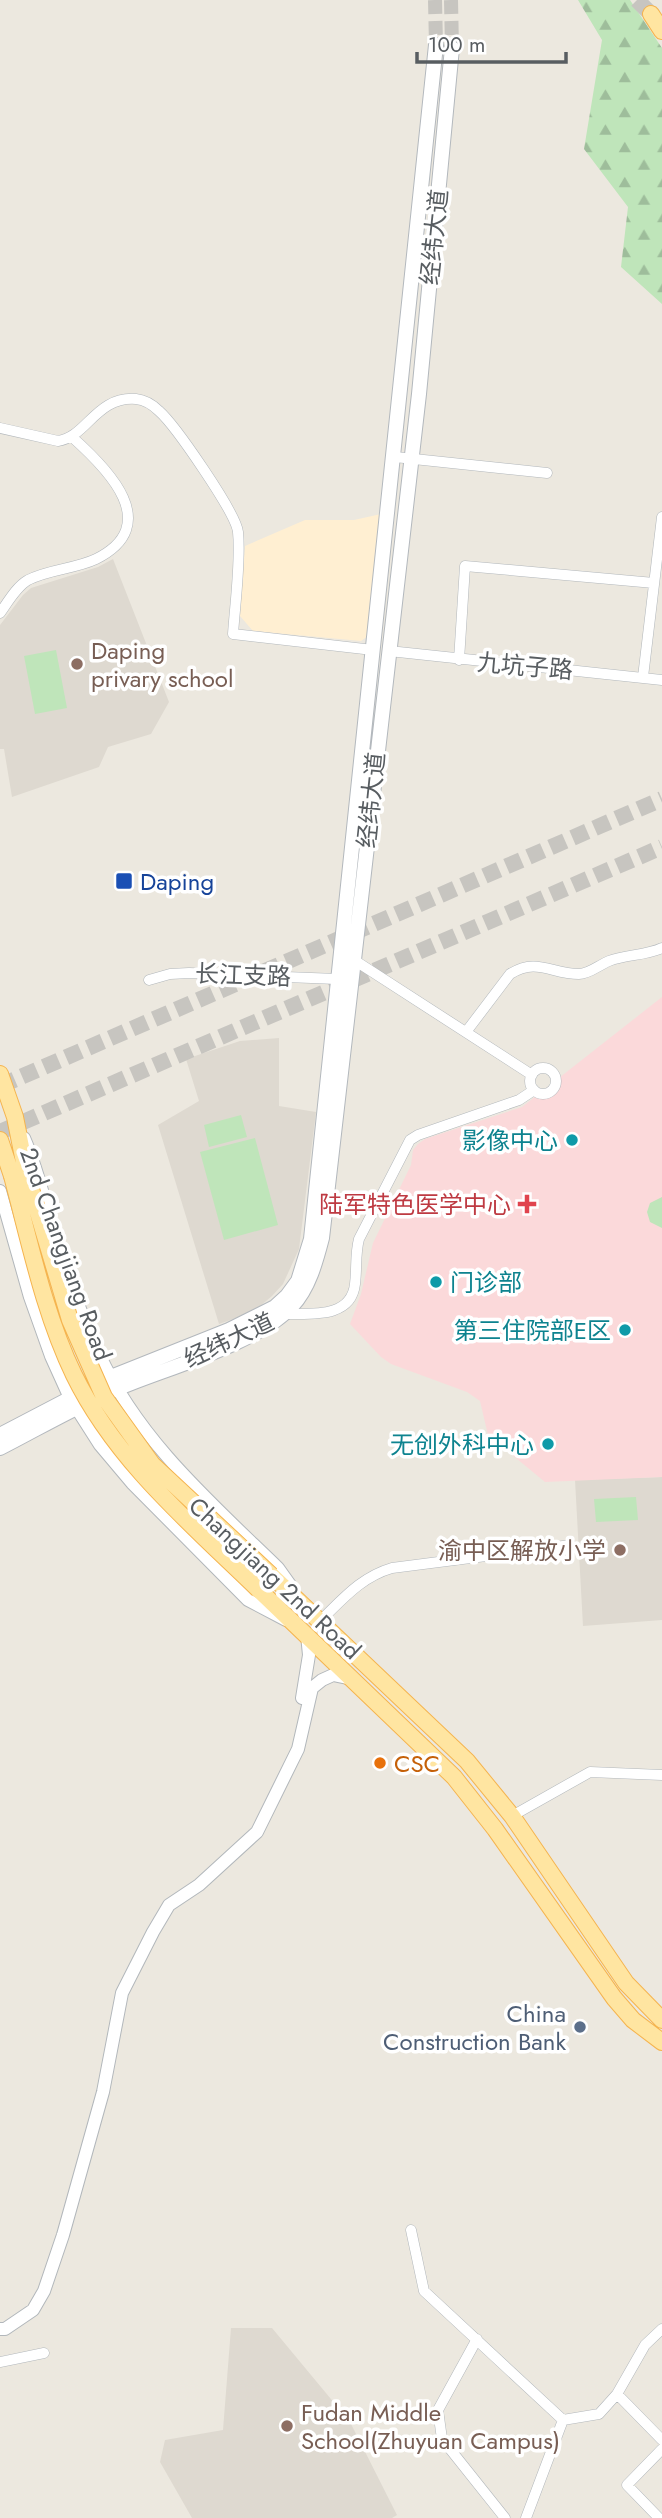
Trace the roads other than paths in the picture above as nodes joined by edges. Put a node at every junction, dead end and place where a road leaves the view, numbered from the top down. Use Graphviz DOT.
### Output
graph roads {
  1 [pos="651,15"];
  2 [pos="662,31"];
  3 [pos="436,45"];
  4 [pos="452,48"];
  5 [pos="0,428"];
  6 [pos="72,437"];
  7 [pos="394,457"];
  8 [pos="410,460"];
  9 [pos="547,473"];
  10 [pos="662,517"];
  11 [pos="654,583"];
  12 [pos="0,613"];
  13 [pos="373,650"];
  14 [pos="389,651"];
  15 [pos="459,660"];
  16 [pos="643,677"];
  17 [pos="662,680"];
  18 [pos="662,948"];
  19 [pos="354,960"];
  20 [pos="337,979"];
  21 [pos="149,980"];
  22 [pos="466,1032"];
  23 [pos="0,1074"];
  24 [pos="532,1074"];
  25 [pos="534,1090"];
  26 [pos="15,1117"];
  27 [pos="0,1140"];
  28 [pos="19,1174"];
  29 [pos="0,1191"];
  30 [pos="284,1314"];
  31 [pos="261,1315"];
  32 [pos="114,1383"];
  33 [pos="73,1404"];
  34 [pos="142,1426"];
  35 [pos="0,1435"];
  36 [pos="100,1445"];
  37 [pos="0,1448"];
  38 [pos="571,1545"];
  39 [pos="315,1616"];
  40 [pos="303,1631"];
  41 [pos="354,1680"];
  42 [pos="288,1770"];
  43 [pos="662,1775"];
  44 [pos="512,1816"];
  45 [pos="662,2020"];
  46 [pos="662,2042"];
  47 [pos="411,2230"];
  48 [pos="0,2329"];
  49 [pos="662,2329"];
  50 [pos="477,2339"];
  51 [pos="44,2353"];
  52 [pos="0,2362"];
  53 [pos="617,2394"];
  54 [pos="563,2420"];
  55 [pos="662,2440"];
  56 [pos="662,2449"];
  57 [pos="505,2518"];
  58 [pos="526,2518"];
  59 [pos="659,2518"];
  1 -- 2 [label="main road"];
  3 -- 7 [label="main road, 经纬大道"];
  4 -- 8 [label="main road, 经纬大道"];
  5 -- 6 [label="street"];
  6 -- 12 [label="street"];
  6 -- 13 [label="street"];
  7 -- 8 [label="street"];
  7 -- 13 [label="main road, 经纬大道"];
  8 -- 9 [label="street"];
  8 -- 14 [label="main road, 经纬大道"];
  10 -- 11 [label="street"];
  11 -- 15 [label="street"];
  11 -- 16 [label="street"];
  13 -- 20 [label="main road, 经纬大道"];
  14 -- 15 [label="street, 九坑子路"];
  14 -- 19 [label="main road, 经纬大道"];
  15 -- 16 [label="street, 九坑子路"];
  16 -- 17 [label="street, 九坑子路"];
  18 -- 22 [label="street"];
  19 -- 22 [label="street"];
  19 -- 30 [label="main road, 经纬大道"];
  20 -- 21 [label="street, 长江支路"];
  20 -- 31 [label="main road, 经纬大道"];
  22 -- 24 [label="street"];
  23 -- 26 [label="main road, Changjiang 2nd Road"];
  24 -- 25 [label="street"];
  24 -- 25 [label="street"];
  25 -- 30 [label="street"];
  26 -- 28 [label="main road, Changjiang 2nd Road"];
  26 -- 32 [label="street, 2nd Changjiang Road"];
  27 -- 28 [label="main road, Changjiang 2nd Road"];
  28 -- 39 [label="main road, Changjiang 2nd Road, bridge"];
  28 -- 40 [label="main road, Changjiang 2nd Road, bridge"];
  29 -- 33 [label="street, 2nd Changjiang Road"];
  30 -- 31 [label="street"];
  30 -- 32 [label="main road, 经纬大道"];
  31 -- 32 [label="main road, 经纬大道"];
  32 -- 33 [label="main road, 经纬大道"];
  32 -- 34 [label="street, 2nd Changjiang Road"];
  33 -- 35 [label="main road"];
  33 -- 36 [label="street, 2nd Changjiang Road"];
  33 -- 37 [label="main road"];
  34 -- 36 [label="street"];
  34 -- 39 [label="street, 2nd Changjiang Road"];
  36 -- 40 [label="street, 2nd Changjiang Road"];
  38 -- 39 [label="street"];
  39 -- 44 [label="main road, Changjiang 2nd Road"];
  40 -- 41 [label="main road, Changjiang 2nd Road"];
  40 -- 42 [label="street"];
  41 -- 42 [label="street"];
  41 -- 46 [label="main road, Changjiang 2nd Road"];
  42 -- 48 [label="street"];
  43 -- 44 [label="street"];
  44 -- 45 [label="main road, Changjiang 2nd Road"];
  47 -- 50 [label="street"];
  49 -- 53 [label="street"];
  50 -- 54 [label="street"];
  50 -- 57 [label="street"];
  51 -- 52 [label="street"];
  53 -- 54 [label="street"];
  53 -- 55 [label="street"];
  54 -- 58 [label="street"];
  56 -- 59 [label="street"];
}
